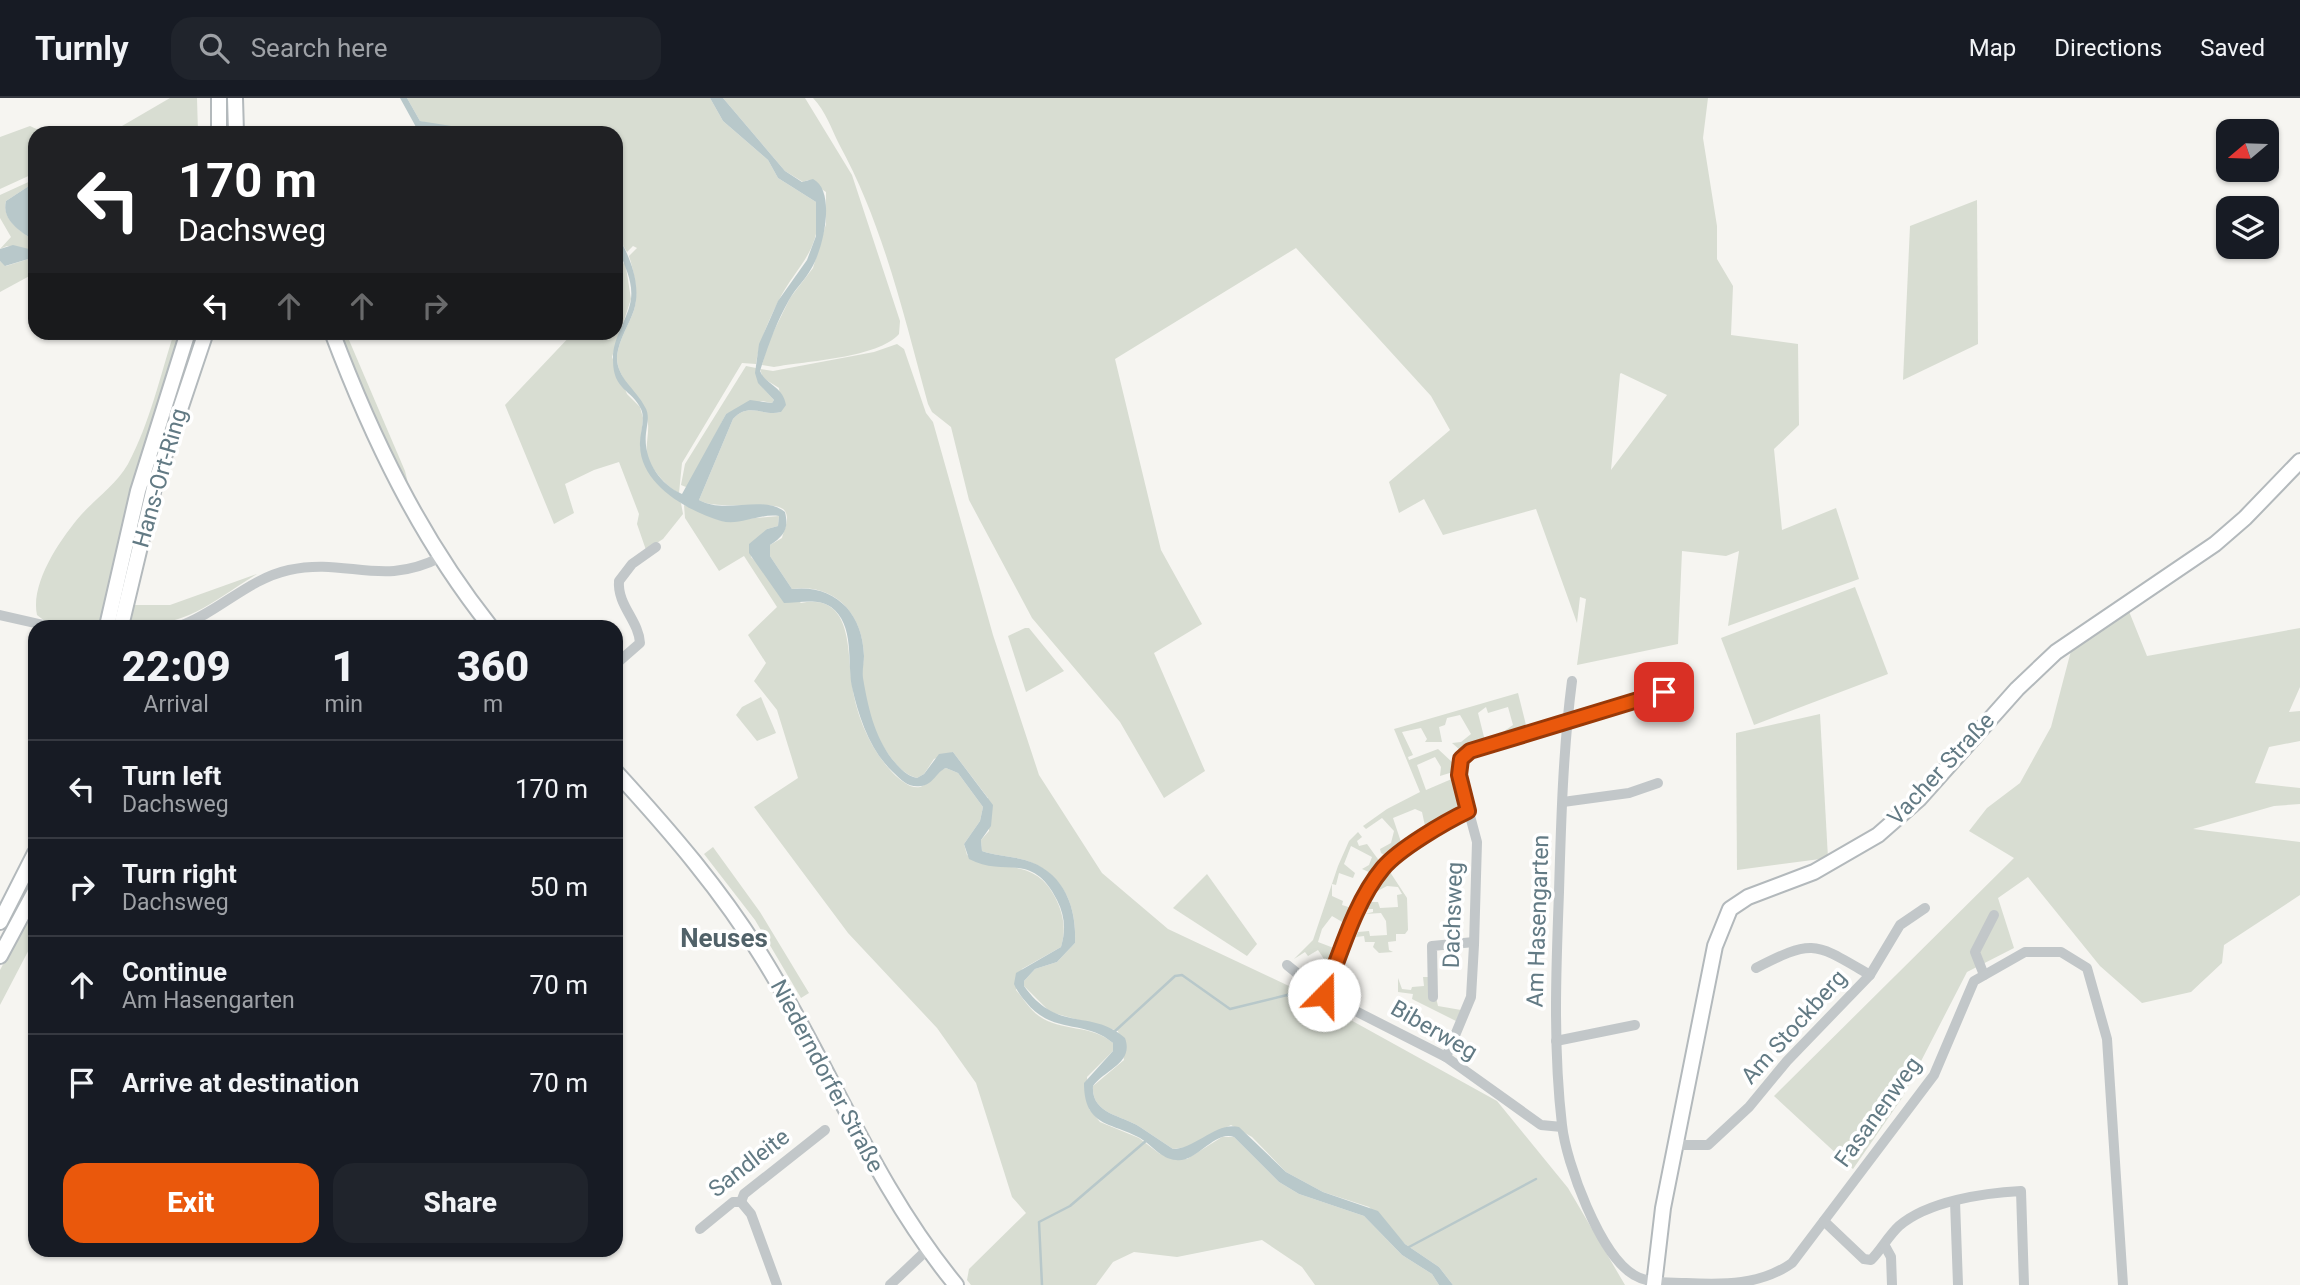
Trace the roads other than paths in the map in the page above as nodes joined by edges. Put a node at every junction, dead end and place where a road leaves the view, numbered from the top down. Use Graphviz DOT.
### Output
graph roads {
  1 [pos="219,98"];
  2 [pos="235,98"];
  3 [pos="219,126"];
  4 [pos="236,126"];
  5 [pos="185,340"];
  6 [pos="203,340"];
  7 [pos="335,340"];
  8 [pos="2300,461"];
  9 [pos="656,547"];
  10 [pos="441,557"];
  11 [pos="0,615"];
  12 [pos="108,620"];
  13 [pos="122,620"];
  14 [pos="196,620"];
  15 [pos="486,620"];
  16 [pos="28,621"];
  17 [pos="623,658"];
  18 [pos="1572,681"];
  19 [pos="1664,692"];
  20 [pos="1566,721"];
  21 [pos="623,780"];
  22 [pos="1658,783"];
  23 [pos="1563,802"];
  24 [pos="1468,811"];
  25 [pos="28,867"];
  26 [pos="28,904"];
  27 [pos="1925,908"];
  28 [pos="1994,915"];
  29 [pos="0,922"];
  30 [pos="1474,942"];
  31 [pos="0,956"];
  32 [pos="1287,965"];
  33 [pos="1756,968"];
  34 [pos="1870,975"];
  35 [pos="1984,975"];
  36 [pos="1324,995"];
  37 [pos="1433,997"];
  38 [pos="1635,1025"];
  39 [pos="1556,1041"];
  40 [pos="1446,1057"];
  41 [pos="1562,1127"];
  42 [pos="825,1130"];
  43 [pos="1675,1145"];
  44 [pos="1955,1201"];
  45 [pos="741,1202"];
  46 [pos="1824,1221"];
  47 [pos="700,1229"];
  48 [pos="1885,1246"];
  49 [pos="928,1249"];
  50 [pos="1654,1283"];
  51 [pos="1699,1284"];
  52 [pos="777,1285"];
  53 [pos="891,1285"];
  54 [pos="956,1285"];
  55 [pos="1892,1285"];
  56 [pos="1958,1285"];
  57 [pos="2024,1285"];
  58 [pos="2123,1285"];
  1 -- 3 [label="main road"];
  2 -- 4 [label="main road"];
  5 -- 12 [label="main road, Hans-Ort-Ring"];
  6 -- 13 [label="main road, Hans-Ort-Ring"];
  7 -- 10 [label="main road"];
  8 -- 43 [label="main road, Vacher Straße"];
  9 -- 17 [label="street"];
  10 -- 14 [label="street"];
  10 -- 15 [label="main road"];
  11 -- 16 [label="street"];
  18 -- 20 [label="street, Am Hasengarten"];
  19 -- 20 [label="street"];
  20 -- 23 [label="street, Am Hasengarten"];
  20 -- 24 [label="street, Dachsweg"];
  21 -- 49 [label="main road, Niederndorfer Straße"];
  22 -- 23 [label="street"];
  23 -- 39 [label="street, Am Hasengarten"];
  24 -- 30 [label="street, Dachsweg"];
  24 -- 36 [label="street"];
  25 -- 29 [label="main road"];
  26 -- 31 [label="main road"];
  27 -- 34 [label="street, Am Stockberg"];
  28 -- 35 [label="street"];
  30 -- 37 [label="street"];
  30 -- 40 [label="street, Dachsweg"];
  32 -- 36 [label="street, Biberweg"];
  33 -- 34 [label="street"];
  34 -- 43 [label="street, Am Stockberg"];
  35 -- 46 [label="street, Fasanenweg"];
  35 -- 58 [label="street, Fasanenweg"];
  36 -- 40 [label="street, Biberweg"];
  38 -- 39 [label="street"];
  39 -- 41 [label="street, Am Hasengarten"];
  40 -- 41 [label="street, Biberweg"];
  41 -- 50 [label="street, Am Hasengarten"];
  42 -- 45 [label="street, Sandleite"];
  43 -- 50 [label="main road, Vacher Straße"];
  44 -- 48 [label="street"];
  44 -- 56 [label="street"];
  44 -- 57 [label="street"];
  45 -- 47 [label="street, Sandleite"];
  45 -- 52 [label="street"];
  46 -- 48 [label="street"];
  46 -- 51 [label="street, Fasanenweg"];
  48 -- 55 [label="street"];
  49 -- 53 [label="street"];
  49 -- 54 [label="main road, Niederndorfer Straße"];
  50 -- 51 [label="street, Fasanenweg"];
}
